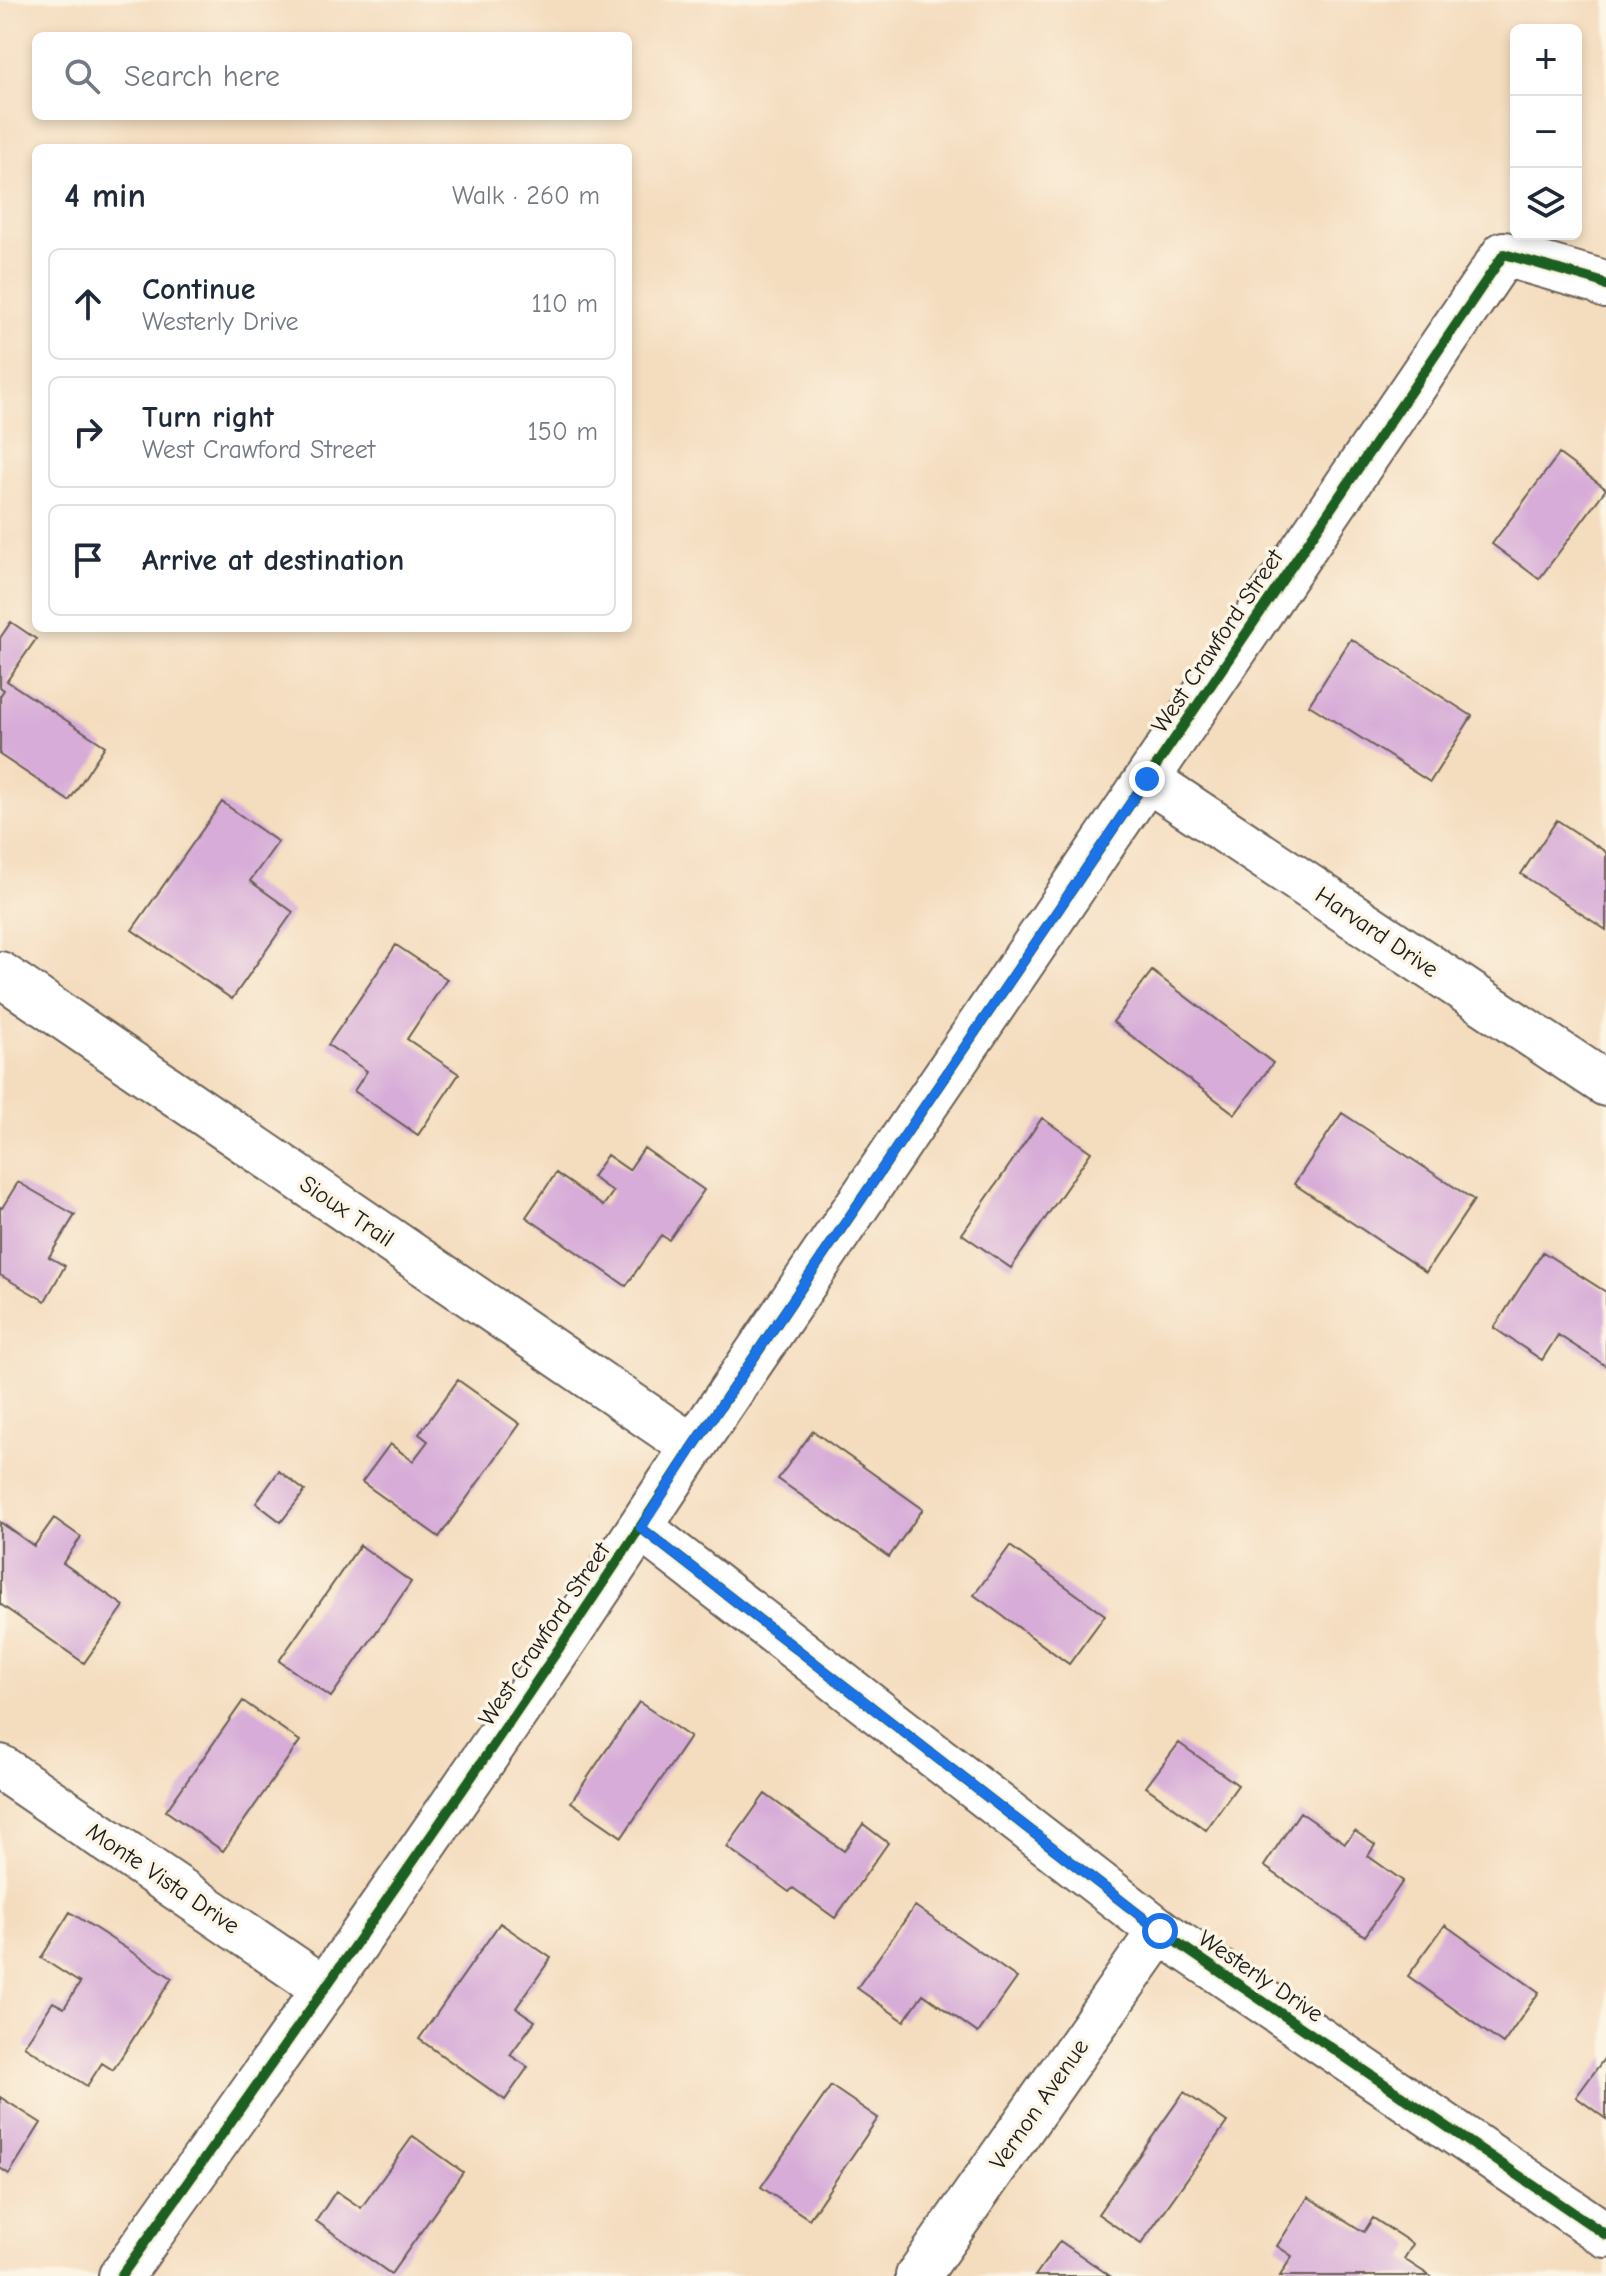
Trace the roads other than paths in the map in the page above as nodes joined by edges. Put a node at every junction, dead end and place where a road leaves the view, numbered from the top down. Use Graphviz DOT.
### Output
graph roads {
  1 [pos="1606,286"];
  2 [pos="1147,779"];
  3 [pos="0,974"];
  4 [pos="1606,1084"];
  5 [pos="693,1447"];
  6 [pos="641,1528"];
  7 [pos="0,1767"];
  8 [pos="1160,1931"];
  9 [pos="325,1989"];
  10 [pos="1606,2235"];
  11 [pos="121,2276"];
  12 [pos="918,2276"];
  1 -- 2 [label="street, West Crawford Street"];
  2 -- 4 [label="street, Harvard Drive"];
  2 -- 5 [label="street, West Crawford Street"];
  3 -- 5 [label="street, Sioux Trail"];
  5 -- 6 [label="street, West Crawford Street"];
  6 -- 8 [label="street, Westerly Drive"];
  6 -- 9 [label="street, West Crawford Street"];
  7 -- 9 [label="street, Monte Vista Drive"];
  8 -- 10 [label="street, Westerly Drive"];
  8 -- 12 [label="street, Vernon Avenue"];
  9 -- 11 [label="street, West Crawford Street"];
}
